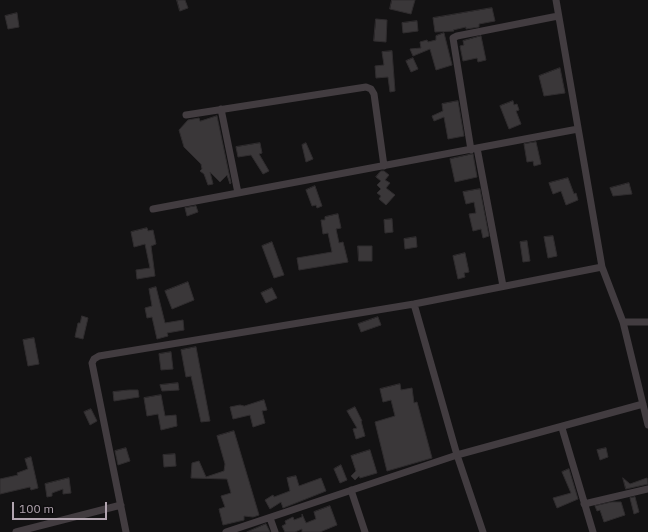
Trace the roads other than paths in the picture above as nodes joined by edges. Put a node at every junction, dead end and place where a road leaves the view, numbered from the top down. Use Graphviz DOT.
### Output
graph roads {
  1 [pos="556,0"];
  2 [pos="558,16"];
  3 [pos="221,109"];
  4 [pos="186,115"];
  5 [pos="578,129"];
  6 [pos="474,149"];
  7 [pos="384,166"];
  8 [pos="238,193"];
  9 [pos="152,209"];
  10 [pos="602,267"];
  11 [pos="503,286"];
  12 [pos="414,304"];
  13 [pos="623,322"];
  14 [pos="648,322"];
  15 [pos="642,404"];
  16 [pos="648,424"];
  17 [pos="562,428"];
  18 [pos="457,456"];
  19 [pos="648,489"];
  20 [pos="351,490"];
  21 [pos="584,504"];
  22 [pos="121,505"];
  23 [pos="270,518"];
  24 [pos="16,532"];
  25 [pos="126,532"];
  26 [pos="226,532"];
  27 [pos="275,532"];
  28 [pos="365,532"];
  29 [pos="483,532"];
  30 [pos="593,532"];
  1 -- 2 [label="street"];
  2 -- 5 [label="street"];
  2 -- 6 [label="street"];
  3 -- 4 [label="street"];
  3 -- 7 [label="street"];
  3 -- 8 [label="street"];
  5 -- 6 [label="street"];
  5 -- 10 [label="street"];
  6 -- 7 [label="street"];
  6 -- 11 [label="street"];
  7 -- 8 [label="street"];
  8 -- 9 [label="street"];
  10 -- 11 [label="street"];
  10 -- 13 [label="street"];
  11 -- 12 [label="street"];
  12 -- 18 [label="street"];
  12 -- 22 [label="street"];
  13 -- 14 [label="street"];
  13 -- 15 [label="street"];
  15 -- 16 [label="street"];
  15 -- 17 [label="street"];
  17 -- 18 [label="street"];
  17 -- 21 [label="street"];
  18 -- 20 [label="street"];
  18 -- 29 [label="street"];
  19 -- 21 [label="street"];
  20 -- 23 [label="street"];
  20 -- 28 [label="street"];
  21 -- 30 [label="street"];
  22 -- 24 [label="street"];
  22 -- 25 [label="street"];
  23 -- 26 [label="street"];
  23 -- 27 [label="street"];
}
